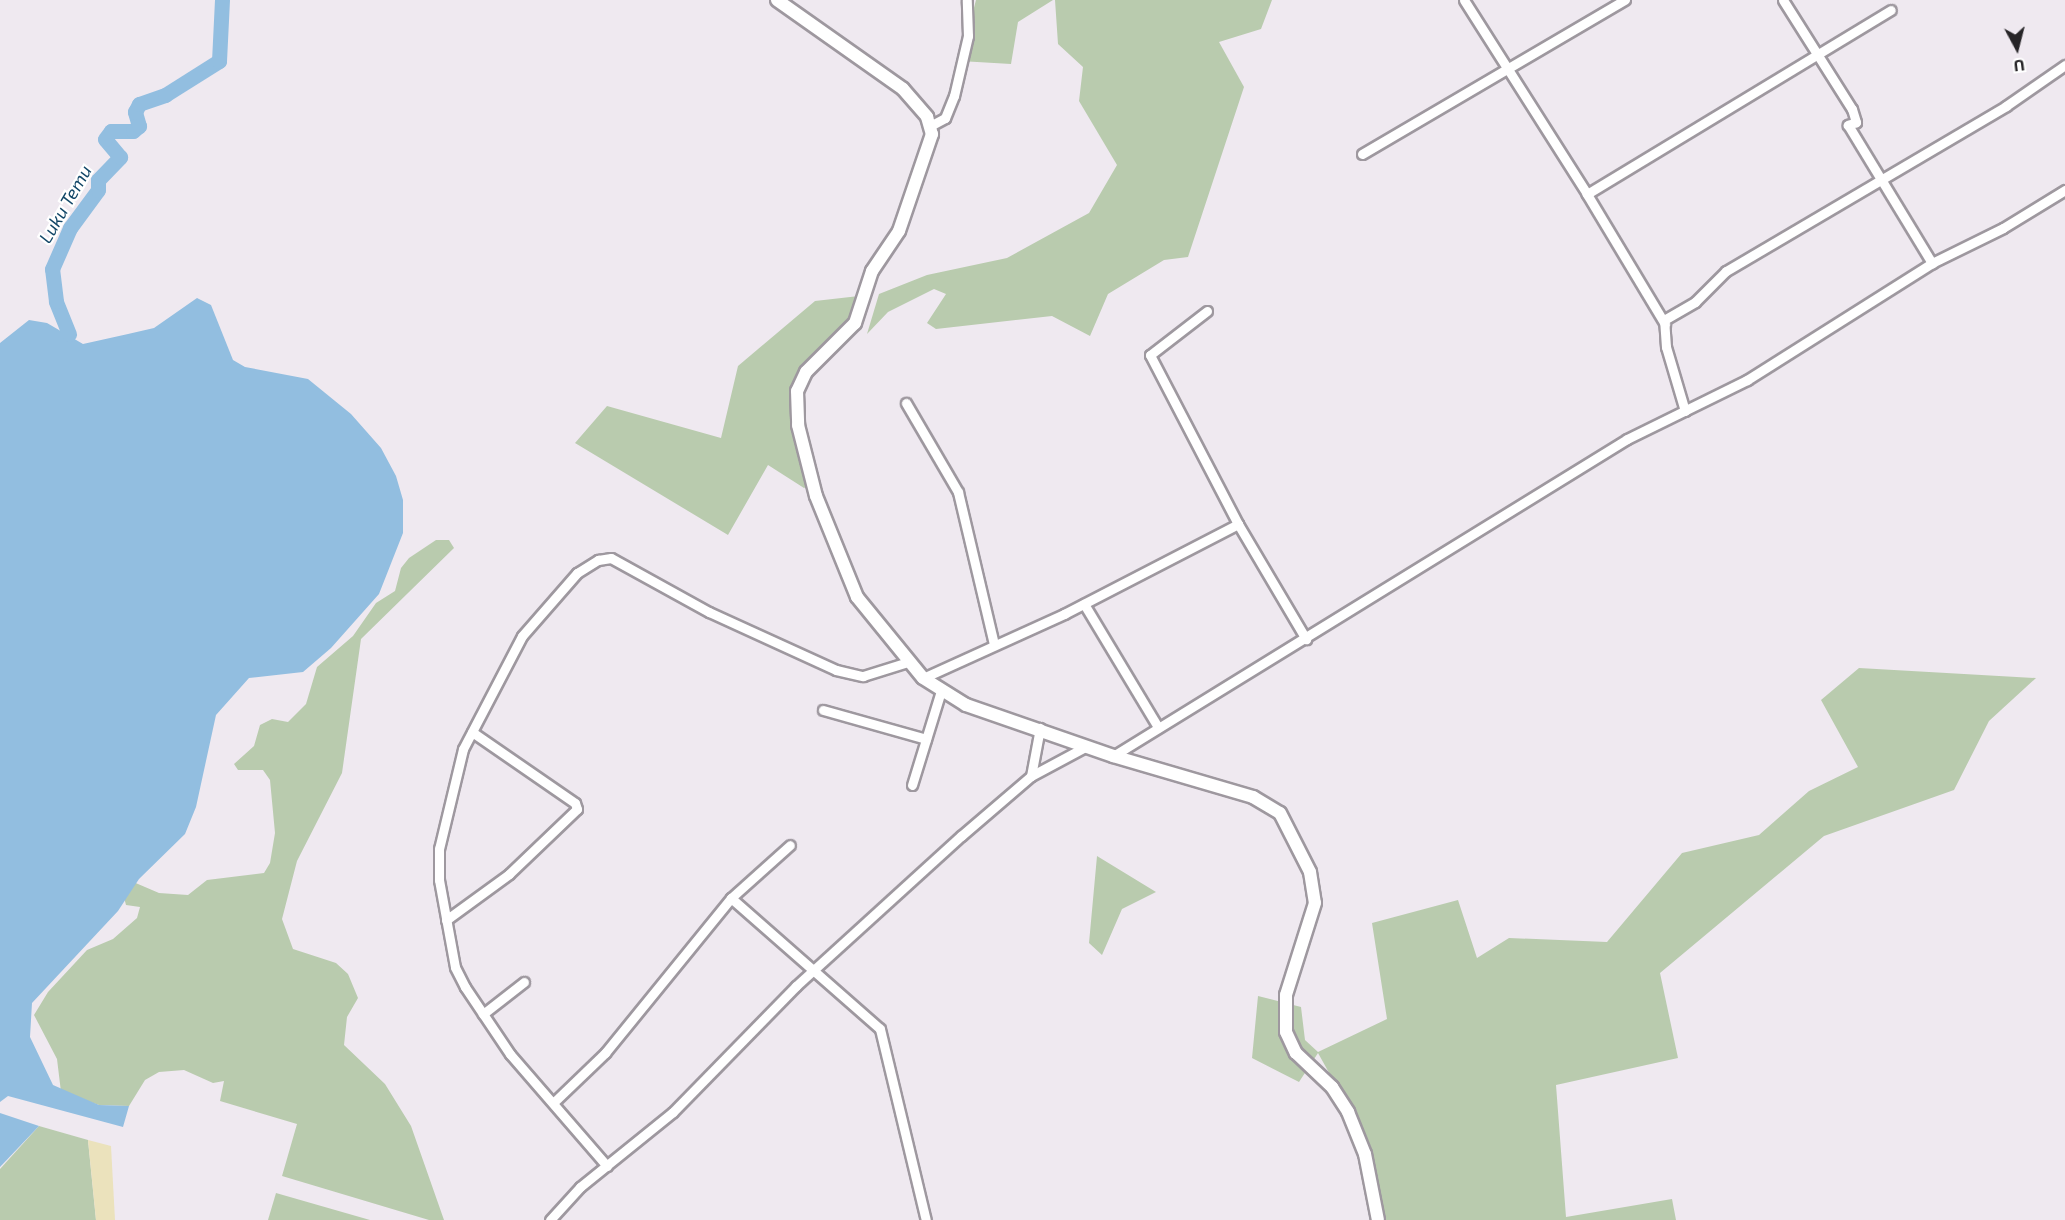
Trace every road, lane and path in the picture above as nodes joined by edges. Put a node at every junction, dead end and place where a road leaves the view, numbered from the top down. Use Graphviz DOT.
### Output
graph roads {
  1 [pos="777,0"];
  2 [pos="968,0"];
  3 [pos="1464,0"];
  4 [pos="1625,0"];
  5 [pos="1783,0"];
  6 [pos="1891,10"];
  7 [pos="1815,56"];
  8 [pos="2065,65"];
  9 [pos="1508,67"];
  10 [pos="930,126"];
  11 [pos="1362,154"];
  12 [pos="1882,179"];
  13 [pos="2065,190"];
  14 [pos="1587,194"];
  15 [pos="1932,263"];
  16 [pos="1207,310"];
  17 [pos="1666,324"];
  18 [pos="906,403"];
  19 [pos="1685,411"];
  20 [pos="1238,524"];
  21 [pos="1084,604"];
  22 [pos="1306,639"];
  23 [pos="994,644"];
  24 [pos="908,662"];
  25 [pos="923,678"];
  26 [pos="941,691"];
  27 [pos="823,710"];
  28 [pos="1040,728"];
  29 [pos="1158,728"];
  30 [pos="472,732"];
  31 [pos="926,739"];
  32 [pos="1087,746"];
  33 [pos="1113,756"];
  34 [pos="1031,776"];
  35 [pos="912,785"];
  36 [pos="790,845"];
  37 [pos="731,898"];
  38 [pos="446,920"];
  39 [pos="815,968"];
  40 [pos="524,982"];
  41 [pos="483,1014"];
  42 [pos="554,1102"];
  43 [pos="607,1166"];
  44 [pos="550,1220"];
  45 [pos="926,1220"];
  46 [pos="1378,1220"];
  1 -- 10 [label="main road"];
  2 -- 10 [label="street"];
  3 -- 9 [label="street"];
  4 -- 9 [label="street"];
  5 -- 7 [label="street"];
  6 -- 7 [label="street"];
  7 -- 12 [label="street"];
  7 -- 14 [label="street"];
  8 -- 12 [label="street"];
  9 -- 11 [label="street"];
  9 -- 14 [label="street"];
  10 -- 24 [label="main road"];
  12 -- 15 [label="street"];
  12 -- 17 [label="street"];
  13 -- 15 [label="street"];
  14 -- 17 [label="street"];
  15 -- 19 [label="street"];
  16 -- 20 [label="street"];
  17 -- 19 [label="street"];
  18 -- 23 [label="street"];
  19 -- 22 [label="street"];
  20 -- 21 [label="street"];
  20 -- 22 [label="street"];
  21 -- 23 [label="street"];
  21 -- 29 [label="street"];
  22 -- 29 [label="street"];
  23 -- 25 [label="street"];
  24 -- 25 [label="main road"];
  24 -- 30 [label="street"];
  25 -- 26 [label="main road"];
  26 -- 28 [label="main road"];
  26 -- 31 [label="street"];
  27 -- 31 [label="street"];
  28 -- 32 [label="main road"];
  28 -- 34 [label="street"];
  29 -- 33 [label="street"];
  30 -- 38 [label="street"];
  30 -- 38 [label="street"];
  31 -- 35 [label="street"];
  32 -- 33 [label="main road"];
  32 -- 34 [label="street"];
  33 -- 46 [label="main road"];
  34 -- 39 [label="street"];
  36 -- 37 [label="street"];
  37 -- 39 [label="street"];
  37 -- 42 [label="street"];
  38 -- 41 [label="street"];
  39 -- 43 [label="street"];
  39 -- 45 [label="street"];
  40 -- 41 [label="street"];
  41 -- 42 [label="street"];
  42 -- 43 [label="street"];
  43 -- 44 [label="street"];
}
